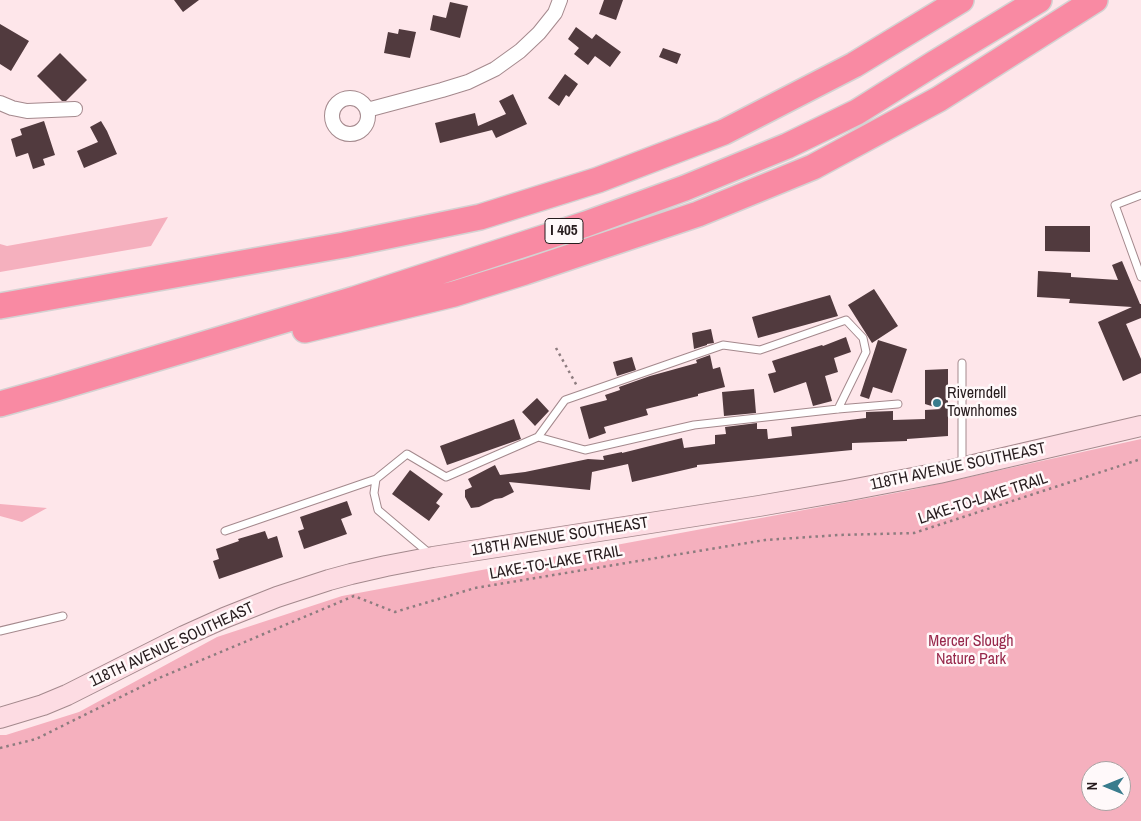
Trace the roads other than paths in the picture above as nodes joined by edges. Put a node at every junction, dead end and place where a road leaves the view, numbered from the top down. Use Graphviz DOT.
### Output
graph roads {
  1 [pos="961,0"];
  2 [pos="1039,0"];
  3 [pos="1095,0"];
  4 [pos="558,7"];
  5 [pos="0,103"];
  6 [pos="75,108"];
  7 [pos="367,110"];
  8 [pos="1141,195"];
  9 [pos="1141,277"];
  10 [pos="0,306"];
  11 [pos="962,363"];
  12 [pos="57,388"];
  13 [pos="0,404"];
  14 [pos="898,404"];
  15 [pos="838,409"];
  16 [pos="1141,426"];
  17 [pos="538,437"];
  18 [pos="962,468"];
  19 [pos="376,479"];
  20 [pos="225,531"];
  21 [pos="434,557"];
  22 [pos="63,616"];
  23 [pos="0,630"];
  24 [pos="0,718"];
  1 -- 10 [label="highway, I 405"];
  2 -- 12 [label="highway, I 405"];
  3 -- 12 [label="highway"];
  4 -- 7 [label="street"];
  5 -- 6 [label="street"];
  8 -- 9 [label="lane"];
  11 -- 18 [label="lane"];
  12 -- 13 [label="highway, I 405"];
  14 -- 15 [label="lane"];
  15 -- 17 [label="lane"];
  15 -- 17 [label="lane"];
  16 -- 18 [label="street, 118TH AVENUE SOUTHEAST"];
  17 -- 19 [label="lane"];
  18 -- 21 [label="street, 118TH AVENUE SOUTHEAST"];
  19 -- 20 [label="lane"];
  19 -- 21 [label="lane"];
  21 -- 24 [label="street, 118TH AVENUE SOUTHEAST"];
  22 -- 23 [label="lane"];
}
